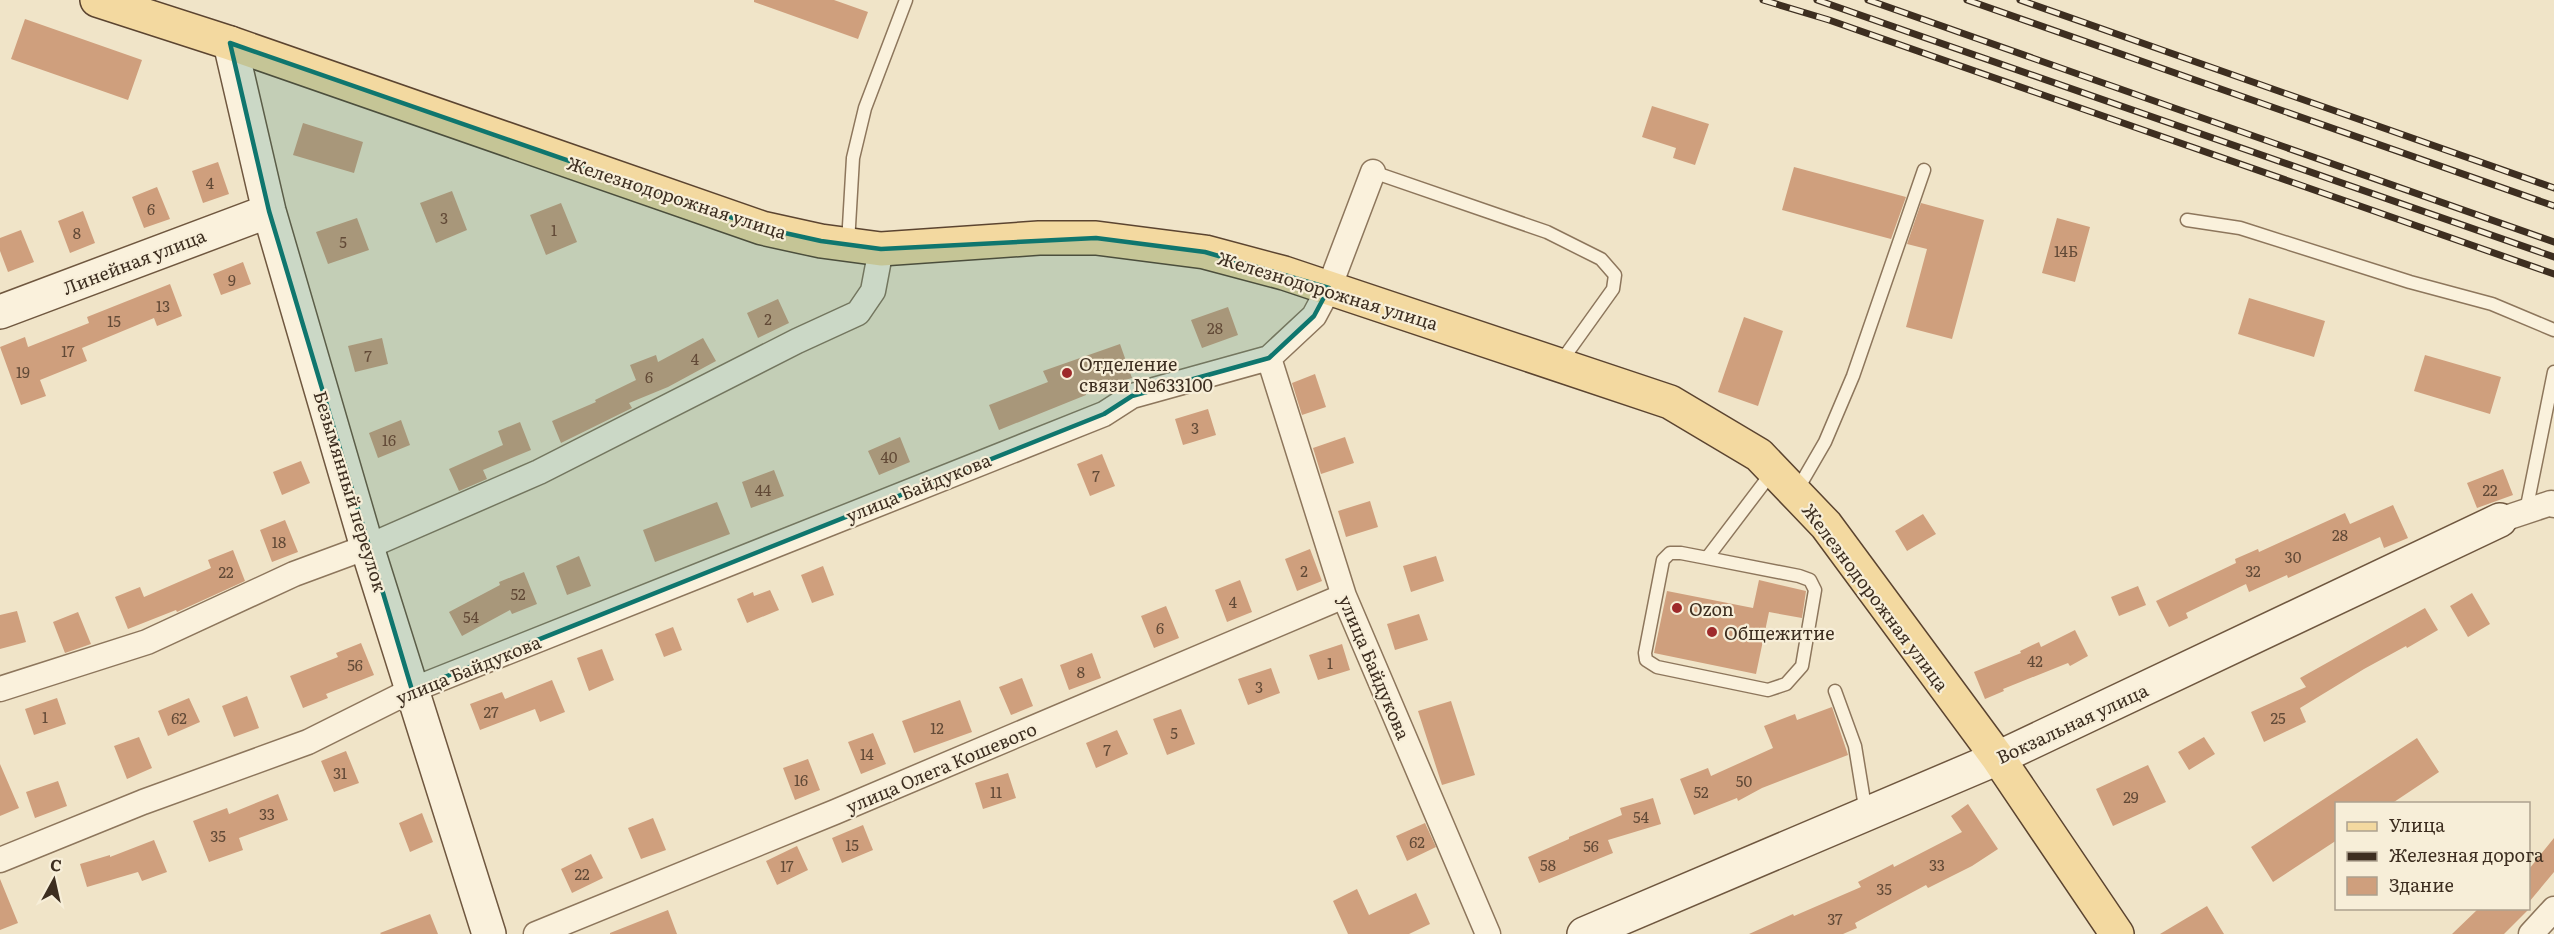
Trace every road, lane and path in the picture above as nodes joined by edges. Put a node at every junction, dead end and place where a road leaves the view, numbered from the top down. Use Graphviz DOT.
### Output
graph roads {
  1 [pos="97,0"];
  2 [pos="906,0"];
  3 [pos="230,43"];
  4 [pos="1924,170"];
  5 [pos="1373,172"];
  6 [pos="269,211"];
  7 [pos="2187,220"];
  8 [pos="848,244"];
  9 [pos="881,249"];
  10 [pos="1329,288"];
  11 [pos="0,312"];
  12 [pos="2554,330"];
  13 [pos="1269,358"];
  14 [pos="1560,364"];
  15 [pos="2554,372"];
  16 [pos="1773,470"];
  17 [pos="1796,494"];
  18 [pos="2554,505"];
  19 [pos="2513,515"];
  20 [pos="368,547"];
  21 [pos="1707,558"];
  22 [pos="1344,596"];
  23 [pos="0,689"];
  24 [pos="412,690"];
  25 [pos="1835,691"];
  26 [pos="1998,758"];
  27 [pos="1866,814"];
  28 [pos="0,860"];
  29 [pos="2554,909"];
  30 [pos="489,934"];
  31 [pos="536,934"];
  32 [pos="1488,934"];
  33 [pos="1584,934"];
  34 [pos="2117,934"];
  35 [pos="2531,934"];
  1 -- 3 [label="main road, Железнодорожная улица"];
  2 -- 8 [label="lane"];
  3 -- 6 [label="street, Безымянный переулок"];
  3 -- 8 [label="main road, Железнодорожная улица"];
  4 -- 17 [label="lane"];
  5 -- 10 [label="street"];
  5 -- 14 [label="lane"];
  6 -- 11 [label="street, Линейная улица"];
  6 -- 20 [label="street, Безымянный переулок"];
  7 -- 12 [label="lane"];
  8 -- 9 [label="main road, Железнодорожная улица"];
  9 -- 10 [label="main road, Железнодорожная улица"];
  9 -- 20 [label="street"];
  10 -- 13 [label="street"];
  10 -- 14 [label="main road, Железнодорожная улица"];
  13 -- 22 [label="street, улица Байдукова"];
  13 -- 24 [label="street, улица Байдукова"];
  14 -- 16 [label="main road, Железнодорожная улица"];
  15 -- 19 [label="lane"];
  16 -- 17 [label="main road, Железнодорожная улица"];
  16 -- 21 [label="lane"];
  17 -- 26 [label="main road, Железнодорожная улица"];
  18 -- 19 [label="street, Вокзальная улица"];
  19 -- 26 [label="street, Вокзальная улица"];
  20 -- 23 [label="street"];
  20 -- 24 [label="street, Безымянный переулок"];
  21 -- 21 [label="lane"];
  22 -- 31 [label="street, улица Олега Кошевого"];
  22 -- 32 [label="street, улица Байдукова"];
  24 -- 28 [label="street, улица Байдукова"];
  24 -- 30 [label="street, Безымянный переулок"];
  25 -- 27 [label="lane"];
  26 -- 27 [label="street, Вокзальная улица"];
  26 -- 34 [label="main road, Железнодорожная улица"];
  27 -- 33 [label="street, Вокзальная улица"];
  29 -- 35 [label="street"];
}
